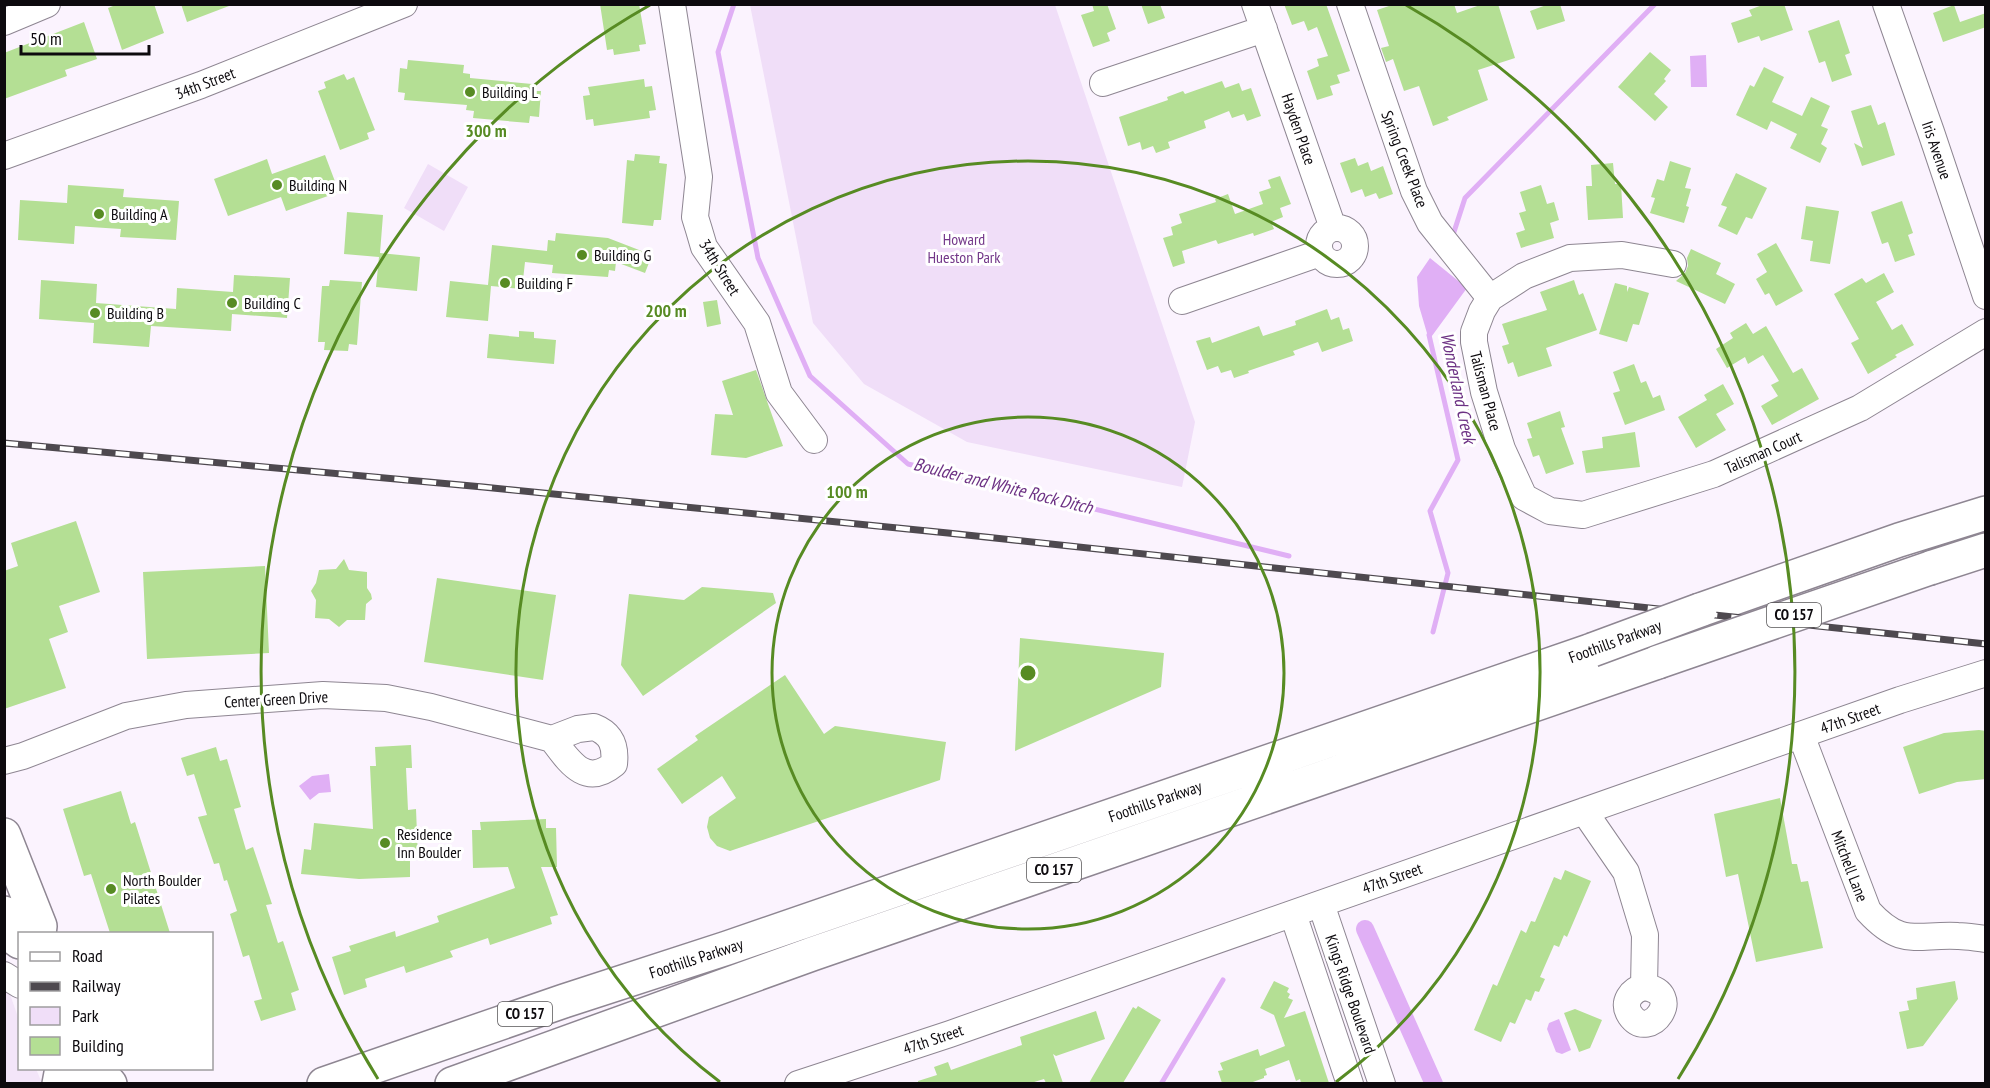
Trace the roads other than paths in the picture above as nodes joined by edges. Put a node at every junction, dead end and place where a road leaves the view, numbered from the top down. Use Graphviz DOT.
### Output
graph roads {
  1 [pos="47,4"];
  2 [pos="404,4"];
  3 [pos="672,4"];
  4 [pos="1255,4"];
  5 [pos="1350,4"];
  6 [pos="1886,4"];
  7 [pos="4,22"];
  8 [pos="1264,29"];
  9 [pos="1103,83"];
  10 [pos="4,156"];
  11 [pos="1673,264"];
  12 [pos="1483,291"];
  13 [pos="1986,296"];
  14 [pos="1182,301"];
  15 [pos="1986,332"];
  16 [pos="814,440"];
  17 [pos="1986,488"];
  18 [pos="1524,497"];
  19 [pos="1986,513"];
  20 [pos="1899,540"];
  21 [pos="1986,550"];
  22 [pos="1986,673"];
  23 [pos="1801,735"];
  24 [pos="552,739"];
  25 [pos="4,761"];
  26 [pos="1584,811"];
  27 [pos="4,835"];
  28 [pos="1321,904"];
  29 [pos="1293,914"];
  30 [pos="20,932"];
  31 [pos="1986,939"];
  32 [pos="4,975"];
  33 [pos="18,983"];
  34 [pos="1644,987"];
  35 [pos="97,1070"];
  36 [pos="110,1083"];
  37 [pos="324,1083"];
  38 [pos="452,1083"];
  39 [pos="798,1083"];
  40 [pos="1350,1083"];
  41 [pos="1382,1083"];
  1 -- 7 [label="street"];
  2 -- 10 [label="street, 34th Street"];
  3 -- 16 [label="street, 34th Street"];
  4 -- 8 [label="street, Hayden Place"];
  5 -- 12 [label="street, Spring Creek Place"];
  6 -- 13 [label="street, Iris Avenue"];
  8 -- 9 [label="street"];
  8 -- 14 [label="street, Hayden Place"];
  11 -- 12 [label="street"];
  12 -- 18 [label="street, Talisman Place"];
  15 -- 18 [label="street, Talisman Court"];
  17 -- 20 [label="main road"];
  19 -- 20 [label="main road, Foothills Parkway / CO 157"];
  20 -- 37 [label="main road, Foothills Parkway / CO 157, bridge"];
  21 -- 38 [label="main road, Foothills Parkway / CO 157, bridge"];
  22 -- 23 [label="street, 47th Street"];
  23 -- 26 [label="street, 47th Street"];
  23 -- 31 [label="street, Mitchell Lane"];
  24 -- 25 [label="street, Center Green Drive"];
  26 -- 28 [label="street, 47th Street"];
  26 -- 34 [label="street"];
  27 -- 30 [label="main road"];
  28 -- 29 [label="street, 47th Street"];
  28 -- 41 [label="street, Kings Ridge Boulevard"];
  29 -- 39 [label="street, 47th Street"];
  29 -- 40 [label="street, Kings Ridge Boulevard"];
  32 -- 33 [label="street"];
  35 -- 36 [label="main road"];
}
